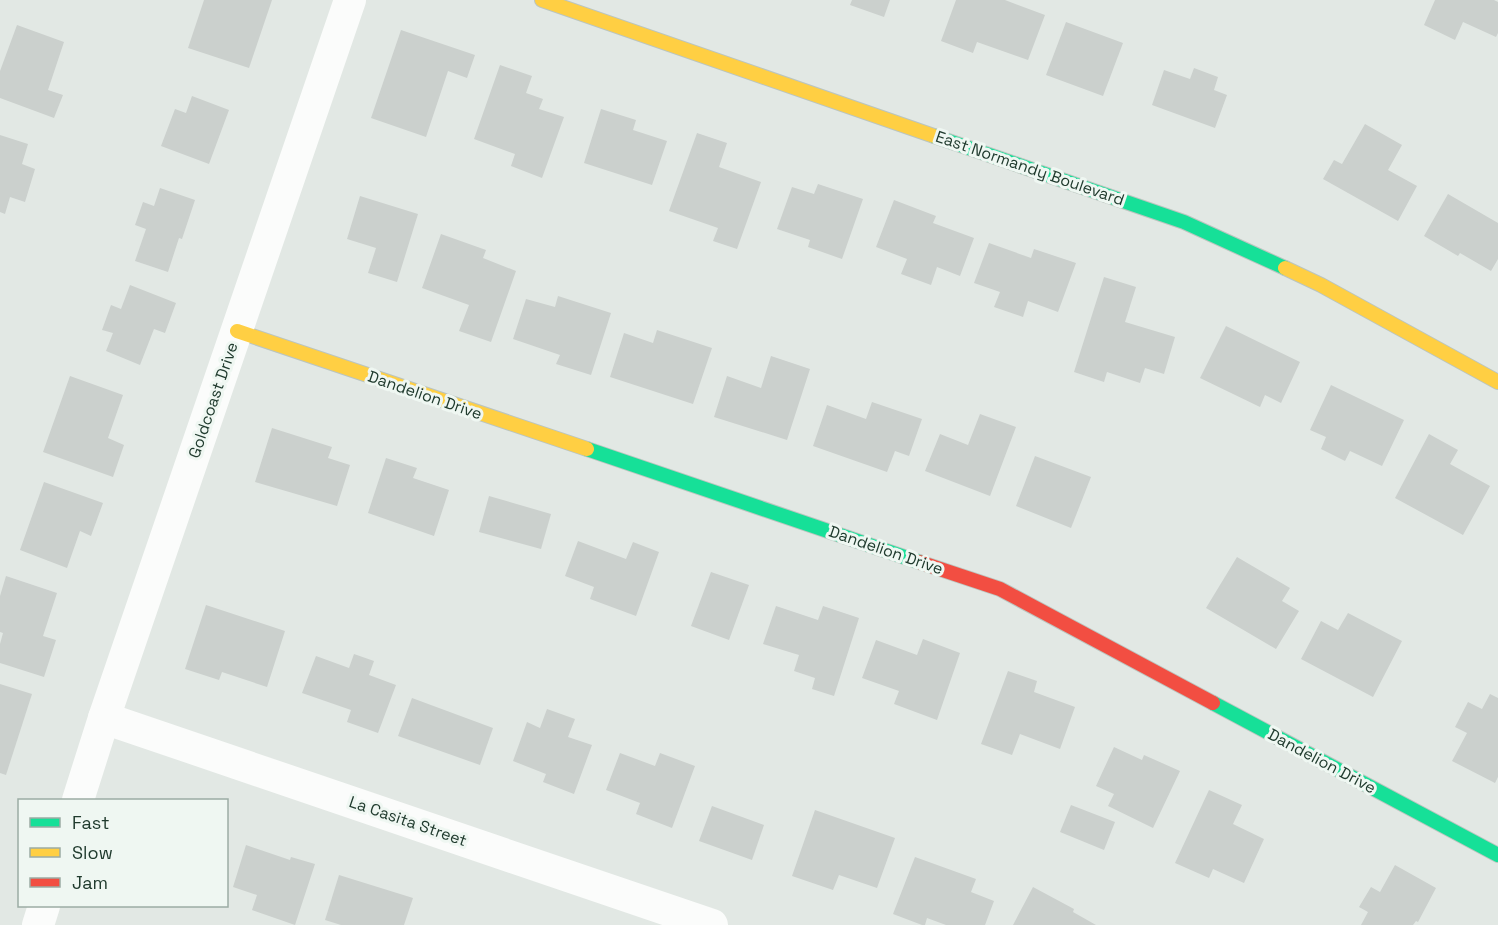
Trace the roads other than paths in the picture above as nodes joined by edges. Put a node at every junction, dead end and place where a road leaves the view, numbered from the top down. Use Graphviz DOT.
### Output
graph roads {
  1 [pos="350,0"];
  2 [pos="556,2"];
  3 [pos="237,331"];
  4 [pos="1498,382"];
  5 [pos="104,718"];
  6 [pos="79,799"];
  7 [pos="1498,855"];
  8 [pos="44,907"];
  9 [pos="38,925"];
  10 [pos="712,925"];
  1 -- 3 [label="street, Goldcoast Drive"];
  2 -- 4 [label="street, East Normandy Boulevard"];
  3 -- 5 [label="street, Goldcoast Drive"];
  3 -- 7 [label="street, Dandelion Drive"];
  5 -- 6 [label="street, Goldcoast Drive"];
  5 -- 10 [label="street, La Casita Street"];
  8 -- 9 [label="street"];
}
